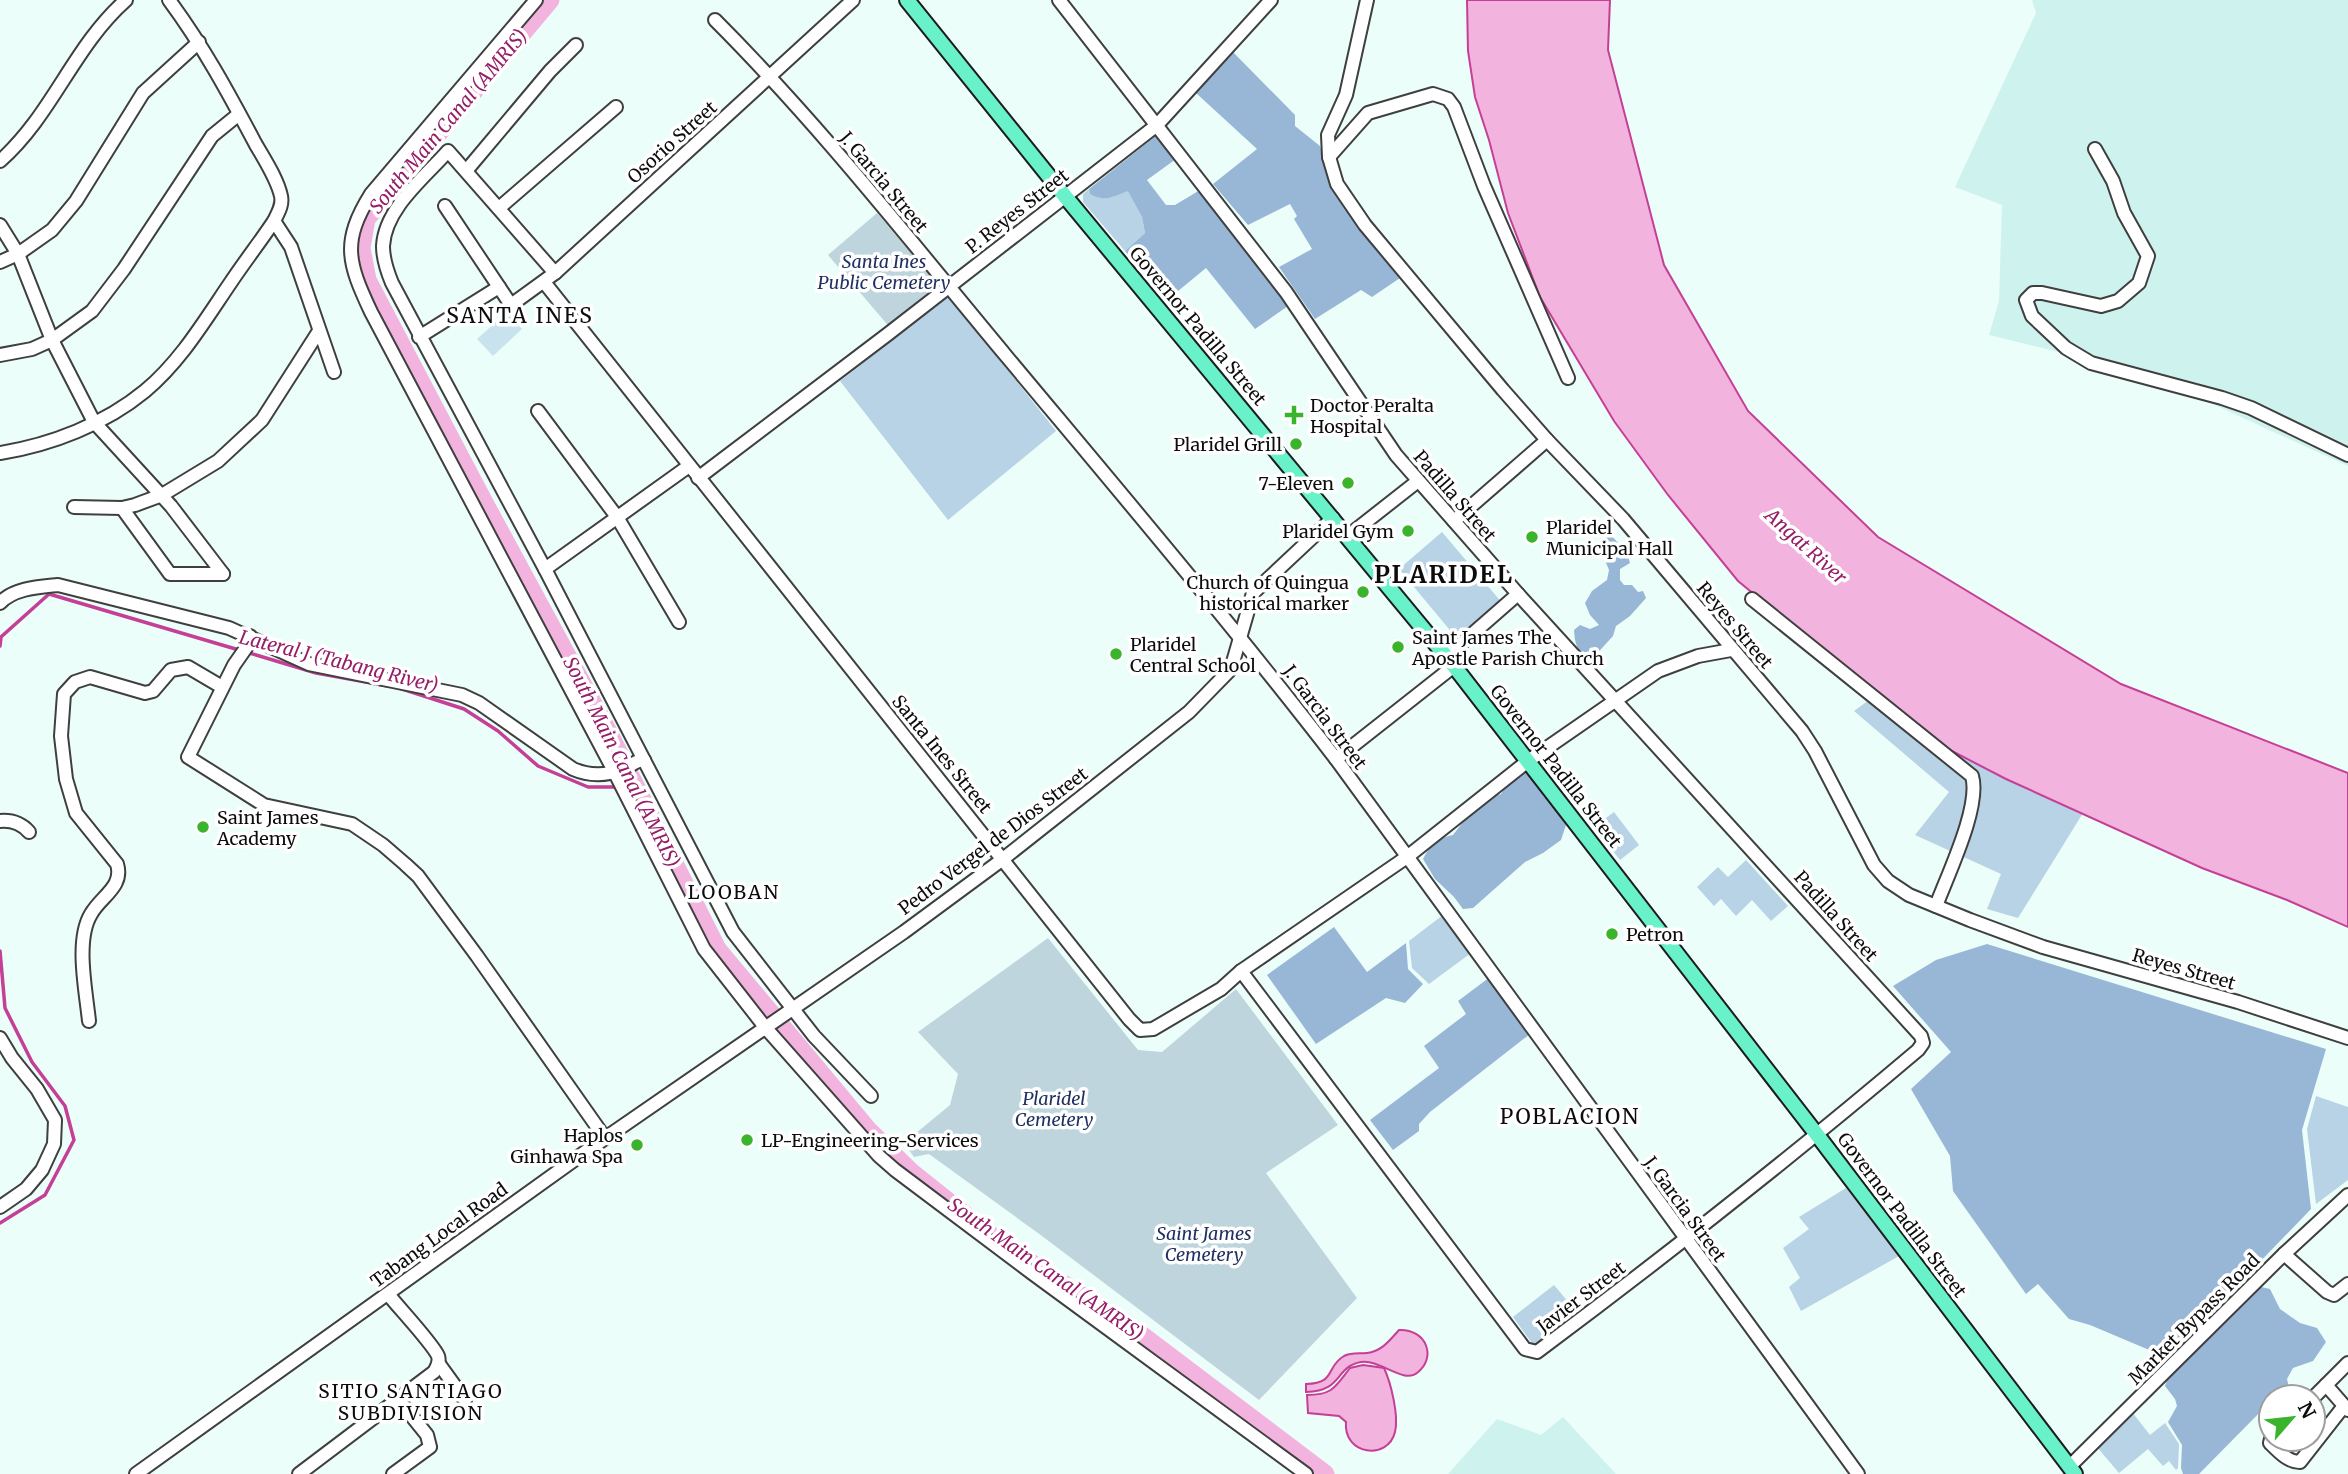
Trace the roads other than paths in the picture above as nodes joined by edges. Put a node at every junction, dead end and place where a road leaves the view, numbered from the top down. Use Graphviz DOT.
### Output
graph roads {
  1 [pos="125,0"];
  2 [pos="169,0"];
  3 [pos="536,0"];
  4 [pos="853,0"];
  5 [pos="907,0"];
  6 [pos="1059,0"];
  7 [pos="1270,0"];
  8 [pos="1367,0"];
  9 [pos="715,20"];
  10 [pos="200,41"];
  11 [pos="576,45"];
  12 [pos="771,76"];
  13 [pos="616,107"];
  14 [pos="239,114"];
  15 [pos="1157,125"];
  16 [pos="2095,149"];
  17 [pos="1329,158"];
  18 [pos="0,161"];
  19 [pos="466,171"];
  20 [pos="1064,195"];
  21 [pos="445,206"];
  22 [pos="499,208"];
  23 [pos="274,221"];
  24 [pos="0,225"];
  25 [pos="18,254"];
  26 [pos="0,262"];
  27 [pos="555,273"];
  28 [pos="544,282"];
  29 [pos="499,287"];
  30 [pos="949,287"];
  31 [pos="319,331"];
  32 [pos="419,337"];
  33 [pos="52,340"];
  34 [pos="0,355"];
  35 [pos="334,372"];
  36 [pos="1569,379"];
  37 [pos="538,411"];
  38 [pos="94,422"];
  39 [pos="1547,440"];
  40 [pos="0,453"];
  41 [pos="2348,455"];
  42 [pos="689,466"];
  43 [pos="698,478"];
  44 [pos="1418,481"];
  45 [pos="162,495"];
  46 [pos="74,507"];
  47 [pos="122,508"];
  48 [pos="617,517"];
  49 [pos="1333,517"];
  50 [pos="1454,521"];
  51 [pos="1348,536"];
  52 [pos="545,569"];
  53 [pos="1518,594"];
  54 [pos="1752,599"];
  55 [pos="0,603"];
  56 [pos="679,622"];
  57 [pos="1241,639"];
  58 [pos="249,640"];
  59 [pos="1731,650"];
  60 [pos="1256,656"];
  61 [pos="1450,662"];
  62 [pos="1231,669"];
  63 [pos="222,687"];
  64 [pos="1617,700"];
  65 [pos="1335,759"];
  66 [pos="642,760"];
  67 [pos="1528,761"];
  68 [pos="620,778"];
  69 [pos="2,821"];
  70 [pos="29,832"];
  71 [pos="1407,857"];
  72 [pos="1003,859"];
  73 [pos="1936,906"];
  74 [pos="1241,971"];
  75 [pos="787,1010"];
  76 [pos="89,1021"];
  77 [pos="766,1026"];
  78 [pos="0,1038"];
  79 [pos="2348,1038"];
  80 [pos="1923,1043"];
  81 [pos="871,1096"];
  82 [pos="1818,1136"];
  83 [pos="605,1138"];
  84 [pos="2348,1195"];
  85 [pos="0,1207"];
  86 [pos="1686,1240"];
  87 [pos="2284,1254"];
  88 [pos="2348,1284"];
  89 [pos="388,1294"];
  90 [pos="2348,1363"];
  91 [pos="439,1364"];
  92 [pos="2327,1384"];
  93 [pos="2327,1386"];
  94 [pos="398,1399"];
  95 [pos="465,1400"];
  96 [pos="2346,1408"];
  97 [pos="2327,1430"];
  98 [pos="2282,1453"];
  99 [pos="2308,1453"];
  100 [pos="2073,1470"];
  101 [pos="136,1474"];
  102 [pos="299,1474"];
  103 [pos="393,1474"];
  104 [pos="1306,1474"];
  105 [pos="1858,1474"];
  1 -- 18 [label="street"];
  2 -- 10 [label="street"];
  3 -- 68 [label="street"];
  4 -- 12 [label="street, Osorio Street"];
  5 -- 20 [label="main road, Governor Padilla Street"];
  6 -- 15 [label="street, Padilla Street"];
  7 -- 15 [label="street, P. Reyes Street"];
  8 -- 17 [label="street, Reyes Street"];
  9 -- 12 [label="street, J. Garcia Street"];
  10 -- 14 [label="street"];
  10 -- 25 [label="street"];
  11 -- 19 [label="street"];
  12 -- 27 [label="street, Osorio Street"];
  12 -- 30 [label="street, J. Garcia Street"];
  13 -- 22 [label="street"];
  14 -- 23 [label="street"];
  14 -- 33 [label="street"];
  15 -- 20 [label="street, P. Reyes Street"];
  15 -- 44 [label="street, Padilla Street"];
  16 -- 41 [label="street"];
  17 -- 36 [label="street"];
  17 -- 39 [label="street, Reyes Street"];
  19 -- 22 [label="street"];
  19 -- 32 [label="street"];
  20 -- 30 [label="street, P. Reyes Street"];
  20 -- 49 [label="main road, Governor Padilla Street"];
  21 -- 29 [label="street"];
  22 -- 27 [label="street"];
  23 -- 31 [label="street"];
  23 -- 38 [label="street"];
  24 -- 25 [label="street"];
  25 -- 26 [label="street"];
  25 -- 33 [label="street"];
  27 -- 28 [label="street, Osorio Street"];
  28 -- 29 [label="street, Osorio Street"];
  28 -- 42 [label="street, Santa Ines Street"];
  29 -- 32 [label="street"];
  30 -- 43 [label="street, P. Reyes Street"];
  30 -- 57 [label="street, J. Garcia Street"];
  31 -- 35 [label="street"];
  31 -- 45 [label="street"];
  32 -- 52 [label="street"];
  33 -- 34 [label="street"];
  33 -- 38 [label="street"];
  37 -- 48 [label="street"];
  38 -- 40 [label="street"];
  38 -- 45 [label="street"];
  39 -- 50 [label="street"];
  39 -- 59 [label="street, Reyes Street"];
  42 -- 43 [label="street, Santa Ines Street"];
  42 -- 48 [label="street"];
  43 -- 72 [label="street, Santa Ines Street"];
  44 -- 50 [label="street, Padilla Street"];
  44 -- 51 [label="street"];
  45 -- 47 [label="street"];
  45 -- 47 [label="street"];
  46 -- 47 [label="street"];
  48 -- 52 [label="street"];
  48 -- 56 [label="street"];
  49 -- 51 [label="main road, Governor Padilla Street"];
  49 -- 57 [label="street, Pedro Vergel de Dios Street"];
  50 -- 53 [label="street, Padilla Street"];
  51 -- 61 [label="main road, Governor Padilla Street"];
  52 -- 66 [label="street"];
  53 -- 61 [label="street"];
  53 -- 64 [label="street, Padilla Street"];
  54 -- 73 [label="street"];
  55 -- 58 [label="street"];
  57 -- 60 [label="street, J. Garcia Street"];
  57 -- 62 [label="street, Pedro Vergel de Dios Street"];
  58 -- 63 [label="street"];
  58 -- 68 [label="street"];
  59 -- 64 [label="street, Santa Ines Street"];
  59 -- 73 [label="street, Reyes Street"];
  60 -- 62 [label="street, Pedro Vergel de Dios Street"];
  60 -- 65 [label="street, J. Garcia Street"];
  61 -- 65 [label="street"];
  61 -- 67 [label="main road, Governor Padilla Street"];
  62 -- 72 [label="street, Pedro Vergel de Dios Street"];
  63 -- 76 [label="street"];
  63 -- 83 [label="street"];
  64 -- 67 [label="street, Santa Ines Street"];
  64 -- 80 [label="street, Padilla Street"];
  65 -- 71 [label="street, J. Garcia Street"];
  66 -- 68 [label="street"];
  66 -- 75 [label="street"];
  67 -- 71 [label="street, Santa Ines Street"];
  67 -- 82 [label="main road, Governor Padilla Street"];
  68 -- 77 [label="street"];
  69 -- 70 [label="street"];
  71 -- 74 [label="street, Santa Ines Street"];
  71 -- 86 [label="street, J. Garcia Street"];
  72 -- 74 [label="street, Santa Ines Street"];
  72 -- 75 [label="street, Pedro Vergel de Dios Street"];
  73 -- 79 [label="street, Reyes Street"];
  74 -- 86 [label="street, Javier Street"];
  75 -- 77 [label="street, Pedro Vergel de Dios Street"];
  75 -- 81 [label="street"];
  77 -- 83 [label="street, Tabang Local Road"];
  77 -- 104 [label="street"];
  78 -- 85 [label="street"];
  80 -- 82 [label="street, Javier Street"];
  82 -- 86 [label="street, Javier Street"];
  82 -- 100 [label="main road, Governor Padilla Street"];
  83 -- 89 [label="street, Tabang Local Road"];
  84 -- 87 [label="street"];
  86 -- 105 [label="street, J. Garcia Street"];
  87 -- 88 [label="street, Market Bypass Road"];
  87 -- 100 [label="street, Market Bypass Road"];
  89 -- 91 [label="street"];
  89 -- 101 [label="street, Tabang Local Road"];
  90 -- 92 [label="street"];
  91 -- 94 [label="street"];
  91 -- 95 [label="street"];
  93 -- 96 [label="street"];
  94 -- 102 [label="street"];
  94 -- 103 [label="street"];
  96 -- 97 [label="street"];
  98 -- 99 [label="street"];
}
